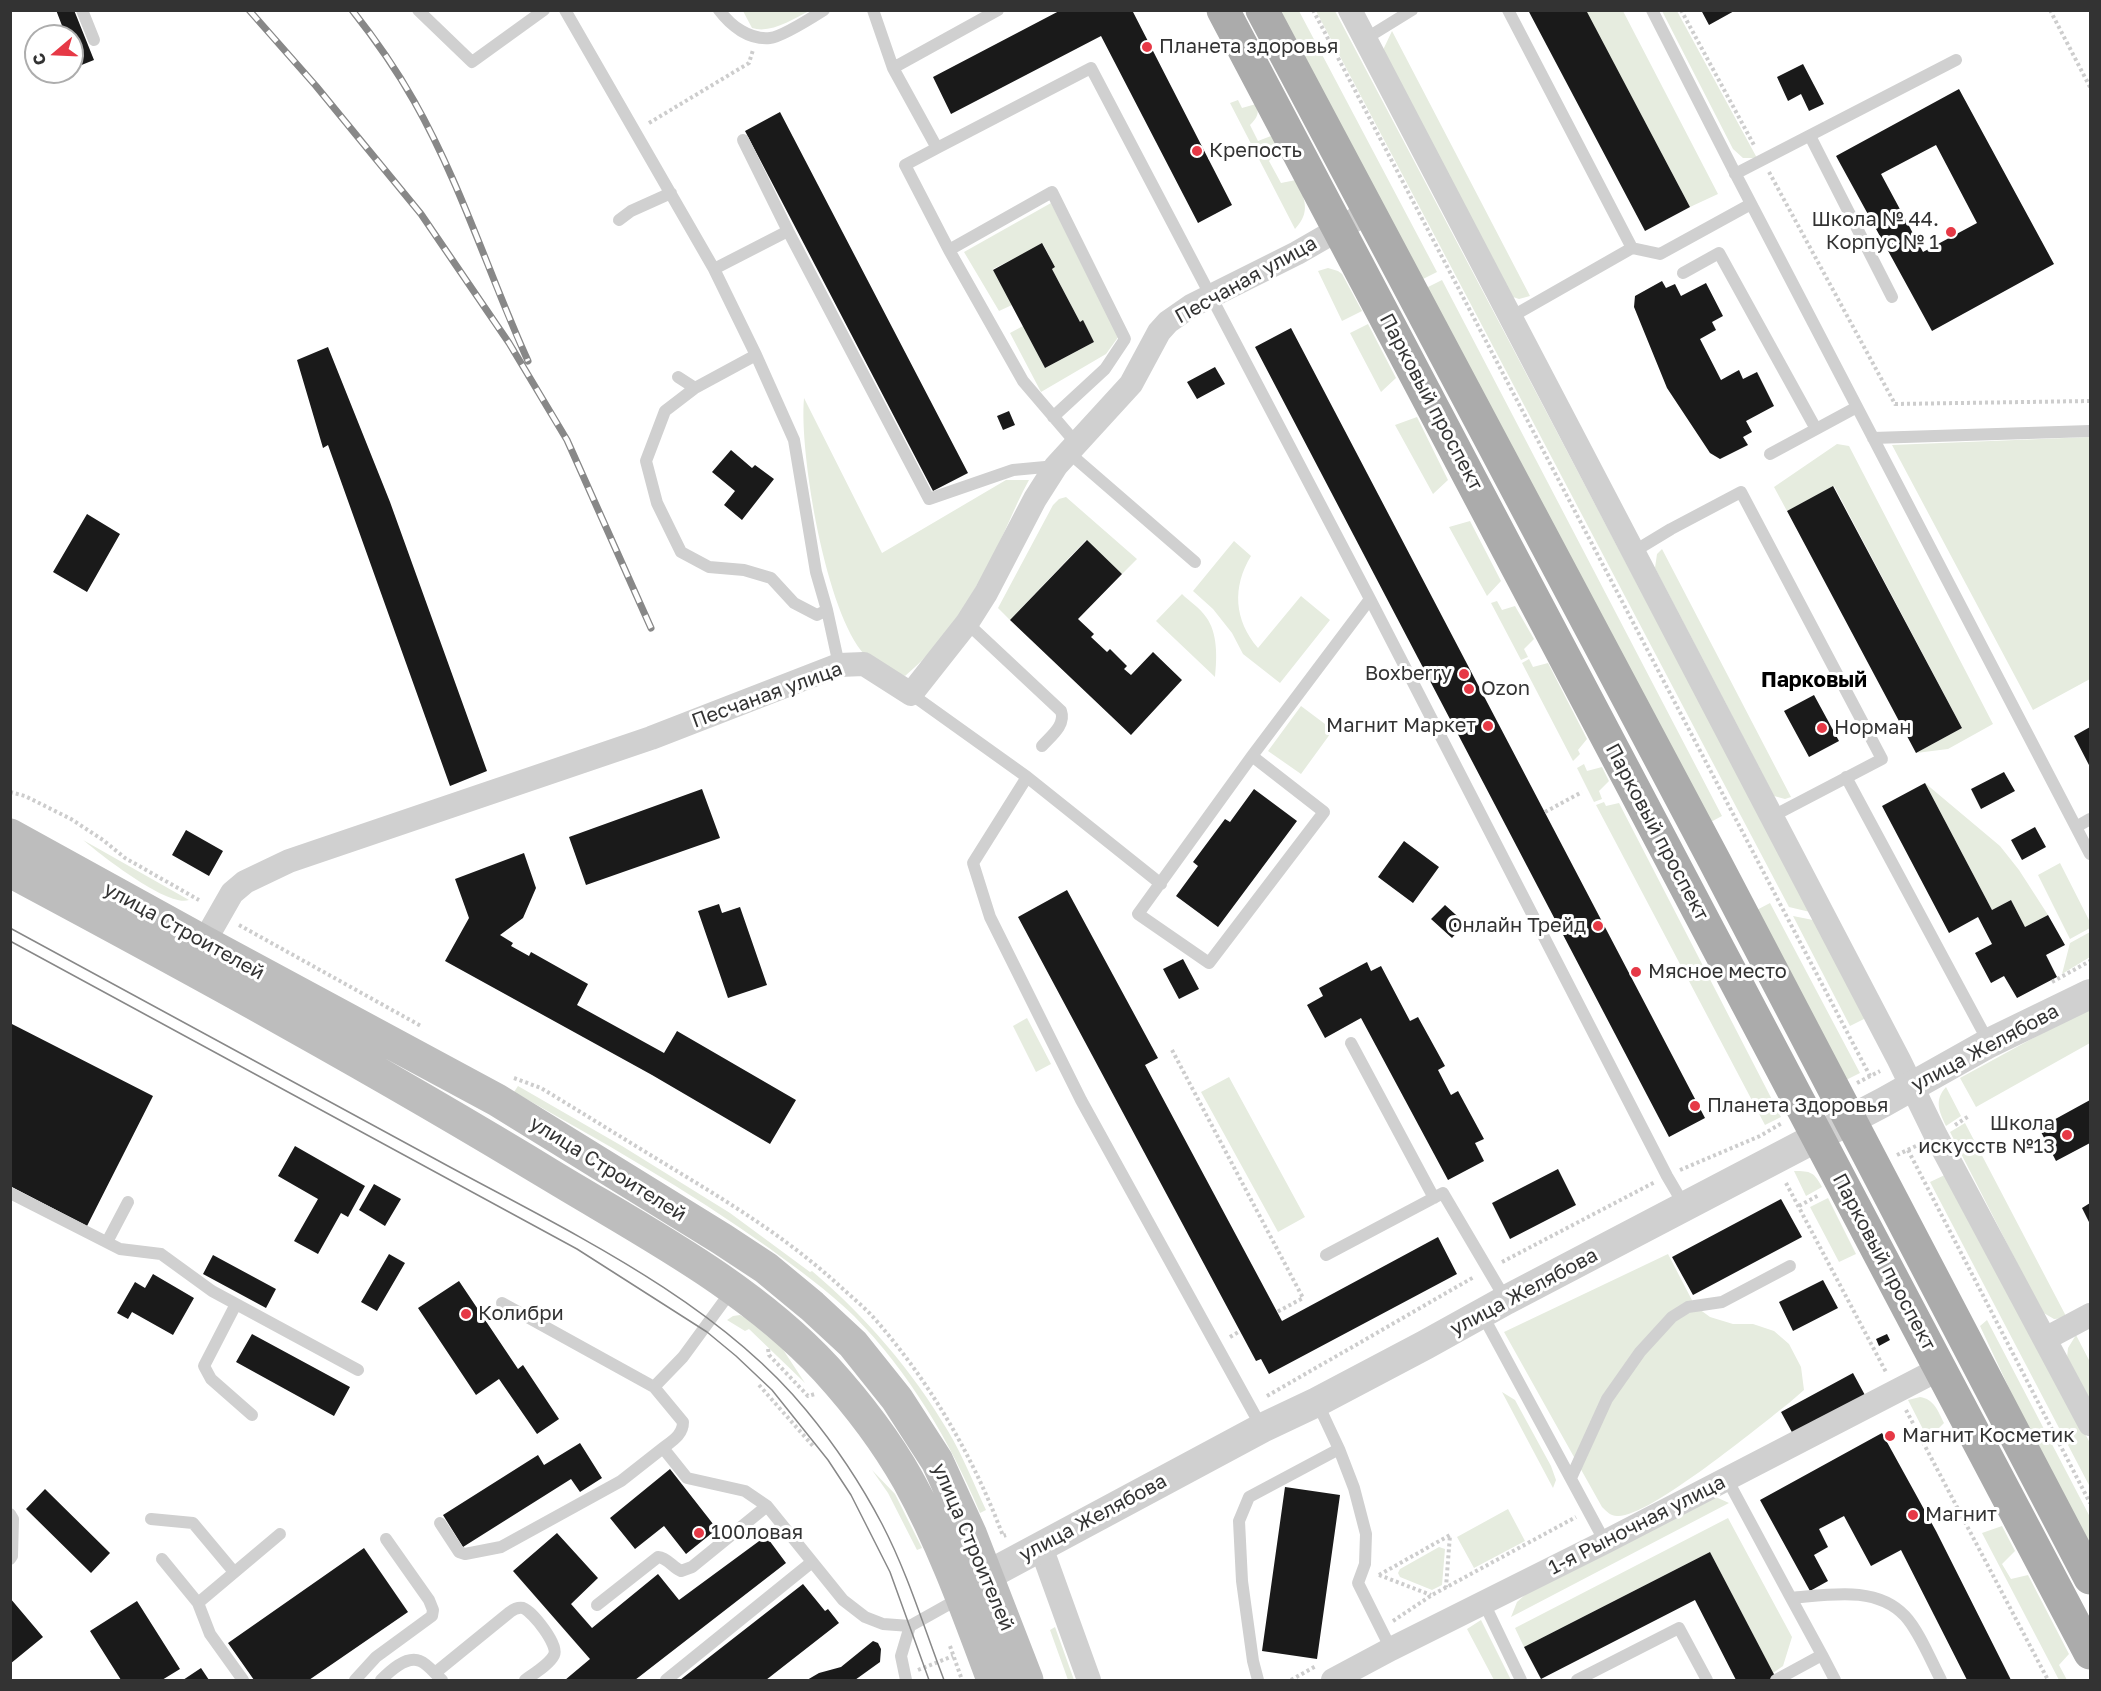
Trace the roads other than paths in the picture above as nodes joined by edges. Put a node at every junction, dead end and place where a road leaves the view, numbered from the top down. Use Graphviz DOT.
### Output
graph roads {
  1 [pos="82,10"];
  2 [pos="418,10"];
  3 [pos="543,10"];
  4 [pos="565,10"];
  5 [pos="719,10"];
  6 [pos="824,10"];
  7 [pos="998,10"];
  8 [pos="1223,10"];
  9 [pos="1262,10"];
  10 [pos="1350,10"];
  11 [pos="1412,10"];
  12 [pos="1508,10"];
  13 [pos="1652,10"];
  14 [pos="876,11"];
  15 [pos="1365,39"];
  16 [pos="94,40"];
  17 [pos="1956,60"];
  18 [pos="893,68"];
  19 [pos="1810,136"];
  20 [pos="743,140"];
  21 [pos="936,148"];
  22 [pos="1736,174"];
  23 [pos="671,193"];
  24 [pos="1751,204"];
  25 [pos="1370,211"];
  26 [pos="619,220"];
  27 [pos="1340,228"];
  28 [pos="788,231"];
  29 [pos="1632,248"];
  30 [pos="949,250"];
  31 [pos="714,269"];
  32 [pos="1683,273"];
  33 [pos="1212,296"];
  34 [pos="1892,297"];
  35 [pos="1511,318"];
  36 [pos="756,355"];
  37 [pos="678,377"];
  38 [pos="695,388"];
  39 [pos="1857,408"];
  40 [pos="1053,417"];
  41 [pos="1816,429"];
  42 [pos="2091,431"];
  43 [pos="1873,438"];
  44 [pos="1067,454"];
  45 [pos="1770,454"];
  46 [pos="1633,552"];
  47 [pos="1195,562"];
  48 [pos="1370,599"];
  49 [pos="827,610"];
  50 [pos="967,623"];
  51 [pos="839,665"];
  52 [pos="911,694"];
  53 [pos="1042,746"];
  54 [pos="1252,756"];
  55 [pos="1027,777"];
  56 [pos="1846,777"];
  57 [pos="1771,817"];
  58 [pos="2091,819"];
  59 [pos="2076,827"];
  60 [pos="10,835"];
  61 [pos="2091,854"];
  62 [pos="10,872"];
  63 [pos="1161,884"];
  64 [pos="204,942"];
  65 [pos="2091,994"];
  66 [pos="1989,1042"];
  67 [pos="1351,1043"];
  68 [pos="1911,1087"];
  69 [pos="1851,1119"];
  70 [pos="1817,1136"];
  71 [pos="10,1193"];
  72 [pos="1434,1198"];
  73 [pos="128,1202"];
  74 [pos="1685,1206"];
  75 [pos="107,1242"];
  76 [pos="1326,1255"];
  77 [pos="1790,1266"];
  78 [pos="733,1289"];
  79 [pos="502,1303"];
  80 [pos="236,1304"];
  81 [pos="1494,1307"];
  82 [pos="2091,1315"];
  83 [pos="2045,1339"];
  84 [pos="1941,1368"];
  85 [pos="358,1370"];
  86 [pos="654,1387"];
  87 [pos="1317,1402"];
  88 [pos="252,1415"];
  89 [pos="2091,1424"];
  90 [pos="1262,1428"];
  91 [pos="663,1448"];
  92 [pos="1339,1449"];
  93 [pos="1571,1478"];
  94 [pos="1727,1479"];
  95 [pos="767,1506"];
  96 [pos="10,1514"];
  97 [pos="151,1519"];
  98 [pos="440,1523"];
  99 [pos="280,1534"];
  100 [pos="387,1539"];
  101 [pos="1605,1542"];
  102 [pos="1041,1547"];
  103 [pos="10,1558"];
  104 [pos="162,1560"];
  105 [pos="812,1562"];
  106 [pos="234,1572"];
  107 [pos="988,1575"];
  108 [pos="2091,1578"];
  109 [pos="961,1597"];
  110 [pos="1791,1598"];
  111 [pos="198,1603"];
  112 [pos="1484,1603"];
  113 [pos="597,1605"];
  114 [pos="910,1626"];
  115 [pos="1386,1639"];
  116 [pos="2091,1653"];
  117 [pos="1822,1655"];
  118 [pos="1327,1672"];
  119 [pos="439,1677"];
  120 [pos="905,1677"];
  121 [pos="243,1680"];
  122 [pos="355,1680"];
  123 [pos="381,1680"];
  124 [pos="525,1680"];
  125 [pos="666,1680"];
  126 [pos="993,1680"];
  127 [pos="1028,1680"];
  128 [pos="1089,1680"];
  129 [pos="1258,1680"];
  130 [pos="1521,1680"];
  131 [pos="1577,1680"];
  132 [pos="1707,1680"];
  133 [pos="1776,1680"];
  134 [pos="1835,1680"];
  135 [pos="1941,1680"];
  1 -- 16 [label="lane"];
  2 -- 3 [label="lane"];
  4 -- 23 [label="lane"];
  5 -- 6 [label="lane"];
  7 -- 18 [label="lane"];
  8 -- 27 [label="main road, Парковый проспект"];
  9 -- 25 [label="main road, Парковый проспект"];
  10 -- 15 [label="street"];
  11 -- 15 [label="lane"];
  12 -- 29 [label="lane"];
  13 -- 22 [label="lane"];
  14 -- 18 [label="lane"];
  15 -- 35 [label="street"];
  17 -- 19 [label="lane"];
  18 -- 21 [label="lane"];
  19 -- 22 [label="lane"];
  19 -- 34 [label="lane"];
  20 -- 28 [label="lane"];
  21 -- 30 [label="lane"];
  21 -- 33 [label="lane"];
  22 -- 24 [label="lane"];
  23 -- 26 [label="lane"];
  23 -- 31 [label="lane"];
  24 -- 29 [label="lane"];
  24 -- 39 [label="lane"];
  25 -- 27 [label="street, Песчаная улица"];
  25 -- 69 [label="main road, Парковый проспект"];
  27 -- 33 [label="street, Песчаная улица"];
  27 -- 70 [label="main road, Парковый проспект"];
  28 -- 31 [label="lane"];
  28 -- 44 [label="lane"];
  29 -- 35 [label="lane"];
  30 -- 40 [label="lane"];
  30 -- 40 [label="lane"];
  31 -- 36 [label="lane"];
  32 -- 41 [label="lane"];
  33 -- 44 [label="street, Песчаная улица"];
  33 -- 48 [label="lane"];
  35 -- 46 [label="street"];
  36 -- 38 [label="lane"];
  36 -- 49 [label="lane"];
  37 -- 38 [label="lane"];
  38 -- 49 [label="lane"];
  39 -- 41 [label="lane"];
  39 -- 43 [label="lane"];
  40 -- 44 [label="lane"];
  41 -- 45 [label="lane"];
  42 -- 43 [label="lane"];
  43 -- 59 [label="lane"];
  44 -- 47 [label="lane"];
  44 -- 50 [label="street, Песчаная улица"];
  46 -- 56 [label="lane"];
  46 -- 57 [label="street"];
  48 -- 54 [label="lane"];
  48 -- 74 [label="lane"];
  49 -- 51 [label="lane"];
  50 -- 52 [label="street, Песчаная улица"];
  50 -- 53 [label="lane"];
  51 -- 52 [label="street, Песчаная улица"];
  51 -- 64 [label="street, Песчаная улица"];
  52 -- 55 [label="lane"];
  54 -- 63 [label="lane"];
  54 -- 63 [label="lane"];
  55 -- 63 [label="lane"];
  55 -- 90 [label="lane"];
  56 -- 57 [label="lane"];
  56 -- 66 [label="lane"];
  57 -- 68 [label="street"];
  58 -- 59 [label="lane"];
  59 -- 61 [label="lane"];
  60 -- 64 [label="main road, улица Строителей"];
  62 -- 78 [label="main road, улица Строителей"];
  64 -- 107 [label="main road, улица Строителей"];
  65 -- 66 [label="street, улица Желябова"];
  66 -- 68 [label="street, улица Желябова"];
  67 -- 72 [label="lane"];
  68 -- 69 [label="street, улица Желябова"];
  68 -- 83 [label="street"];
  69 -- 70 [label="street, улица Желябова"];
  69 -- 108 [label="main road, Парковый проспект"];
  70 -- 74 [label="street, улица Желябова"];
  70 -- 84 [label="main road, Парковый проспект"];
  71 -- 75 [label="lane"];
  72 -- 76 [label="lane"];
  72 -- 81 [label="lane"];
  73 -- 75 [label="lane"];
  74 -- 81 [label="street, улица Желябова"];
  75 -- 80 [label="lane"];
  77 -- 93 [label="lane"];
  78 -- 86 [label="lane"];
  78 -- 109 [label="main road, улица Строителей"];
  79 -- 86 [label="lane"];
  80 -- 85 [label="lane"];
  80 -- 88 [label="lane"];
  81 -- 87 [label="street, улица Желябова"];
  81 -- 93 [label="lane"];
  82 -- 83 [label="street"];
  83 -- 89 [label="street"];
  84 -- 94 [label="street, 1-я Рыночная улица"];
  84 -- 116 [label="main road, Парковый проспект"];
  86 -- 91 [label="lane"];
  87 -- 90 [label="street, улица Желябова"];
  87 -- 92 [label="lane"];
  90 -- 102 [label="street, улица Желябова"];
  91 -- 95 [label="lane"];
  91 -- 98 [label="lane"];
  92 -- 115 [label="lane"];
  92 -- 129 [label="lane"];
  93 -- 101 [label="lane"];
  94 -- 101 [label="street, 1-я Рыночная улица"];
  94 -- 110 [label="lane"];
  95 -- 105 [label="lane"];
  95 -- 113 [label="lane"];
  96 -- 103 [label="lane"];
  97 -- 106 [label="lane"];
  99 -- 106 [label="lane"];
  100 -- 122 [label="lane"];
  101 -- 112 [label="street, 1-я Рыночная улица"];
  102 -- 107 [label="street, улица Желябова"];
  102 -- 128 [label="street"];
  104 -- 111 [label="lane"];
  105 -- 114 [label="lane"];
  105 -- 125 [label="lane"];
  106 -- 111 [label="lane"];
  107 -- 109 [label="main road, улица Желябова"];
  107 -- 127 [label="main road, улица Строителей"];
  109 -- 114 [label="lane"];
  109 -- 126 [label="main road, улица Строителей"];
  110 -- 117 [label="lane"];
  110 -- 135 [label="lane"];
  111 -- 121 [label="lane"];
  112 -- 115 [label="street, 1-я Рыночная улица"];
  112 -- 130 [label="lane"];
  114 -- 120 [label="lane"];
  115 -- 118 [label="street, 1-я Рыночная улица"];
  117 -- 133 [label="lane"];
  117 -- 134 [label="lane"];
  119 -- 123 [label="lane"];
  119 -- 124 [label="lane"];
  131 -- 132 [label="lane"];
}
